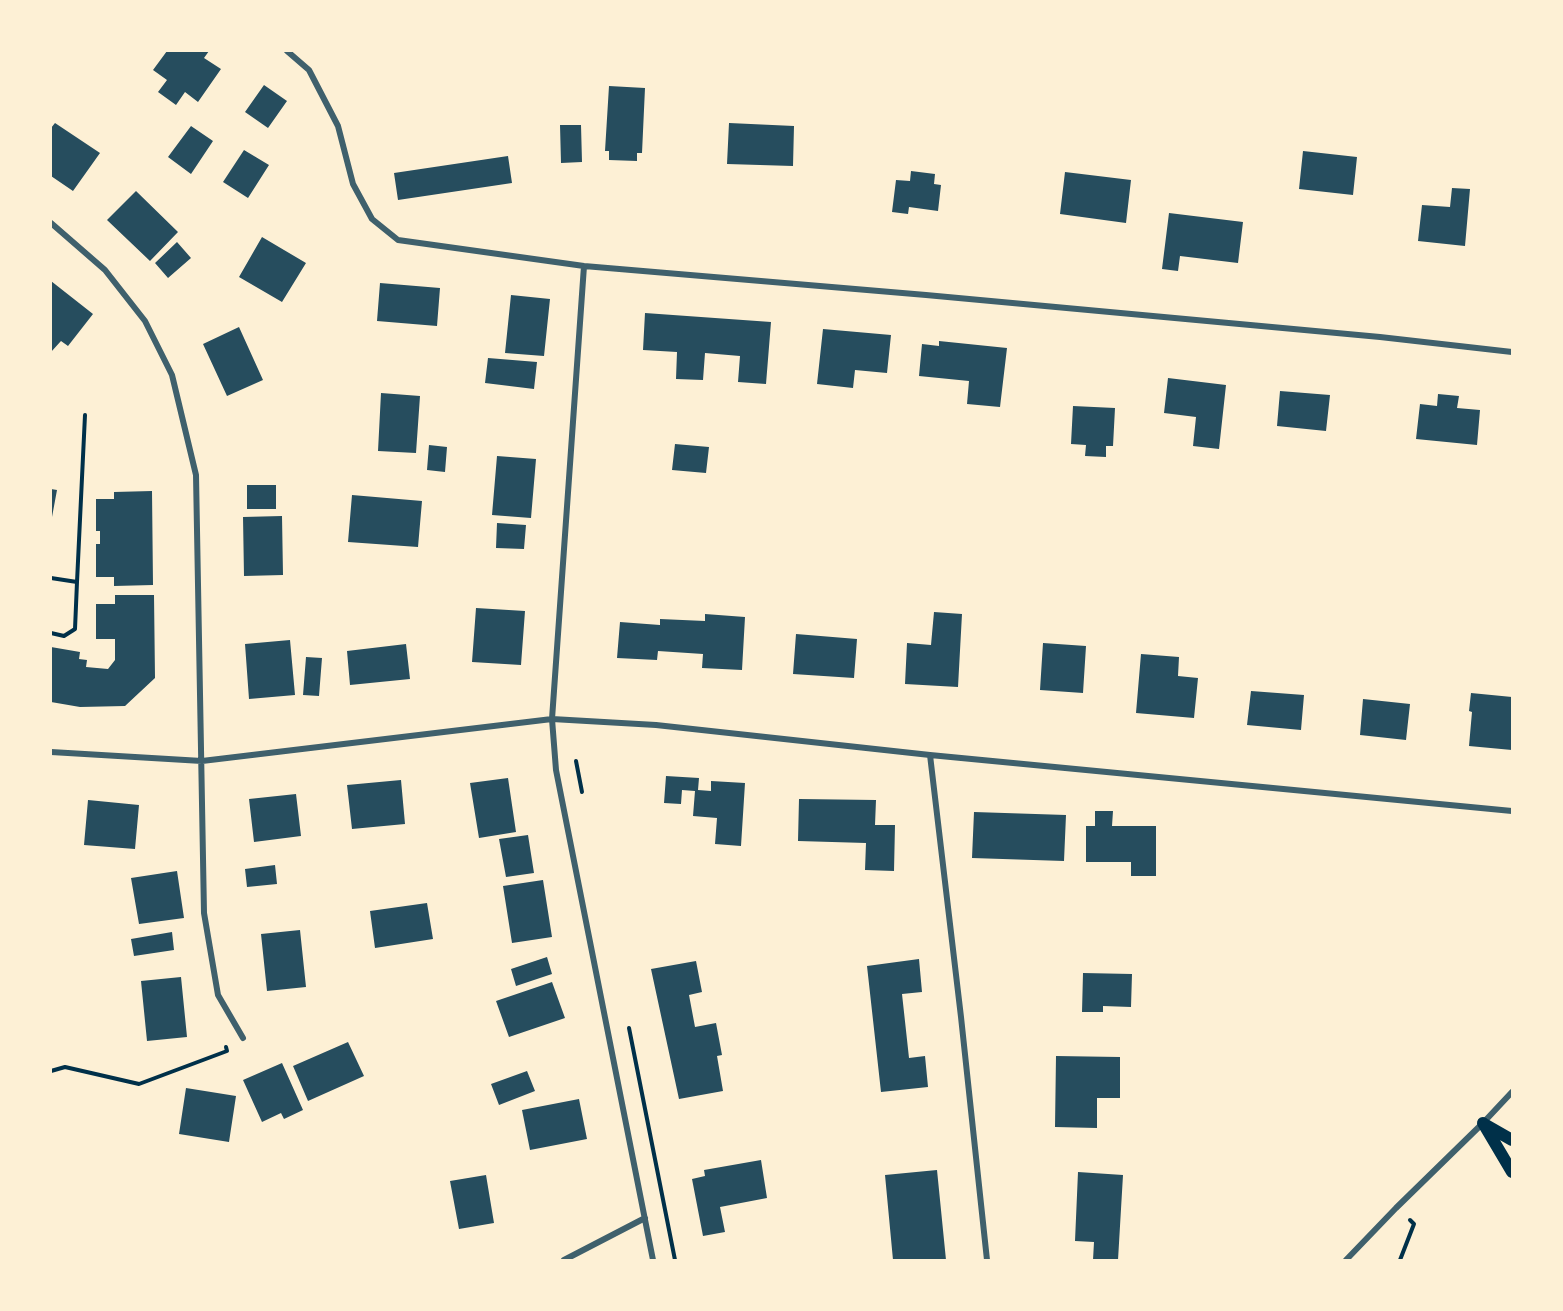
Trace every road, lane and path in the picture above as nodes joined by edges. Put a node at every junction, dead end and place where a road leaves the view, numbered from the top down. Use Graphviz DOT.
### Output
graph roads {
  1 [pos="287,51"];
  2 [pos="51,223"];
  3 [pos="584,266"];
  4 [pos="1512,352"];
  5 [pos="85,415"];
  6 [pos="51,578"];
  7 [pos="77,582"];
  8 [pos="51,633"];
  9 [pos="552,719"];
  10 [pos="51,752"];
  11 [pos="930,755"];
  12 [pos="202,761"];
  13 [pos="1512,811"];
  14 [pos="243,1038"];
  15 [pos="225,1040"];
  16 [pos="51,1071"];
  17 [pos="1512,1092"];
  18 [pos="1483,1123"];
  19 [pos="1512,1140"];
  20 [pos="1512,1172"];
  21 [pos="1396,1208"];
  22 [pos="645,1218"];
  23 [pos="564,1260"];
  24 [pos="653,1260"];
  25 [pos="987,1260"];
  26 [pos="1346,1260"];
  27 [pos="1400,1260"];
  1 -- 3 [label="street"];
  2 -- 12 [label="street"];
  3 -- 4 [label="street"];
  3 -- 9 [label="street"];
  5 -- 7 [label="path"];
  6 -- 7 [label="path"];
  7 -- 8 [label="path"];
  9 -- 11 [label="street"];
  9 -- 12 [label="street"];
  9 -- 22 [label="street"];
  10 -- 12 [label="street"];
  11 -- 13 [label="street"];
  11 -- 25 [label="street"];
  12 -- 14 [label="street"];
  15 -- 16 [label="path"];
  17 -- 18 [label="street"];
  18 -- 19 [label="main road"];
  18 -- 20 [label="main road"];
  18 -- 21 [label="street"];
  21 -- 26 [label="street"];
  21 -- 27 [label="path"];
  22 -- 23 [label="street"];
  22 -- 24 [label="street"];
}
